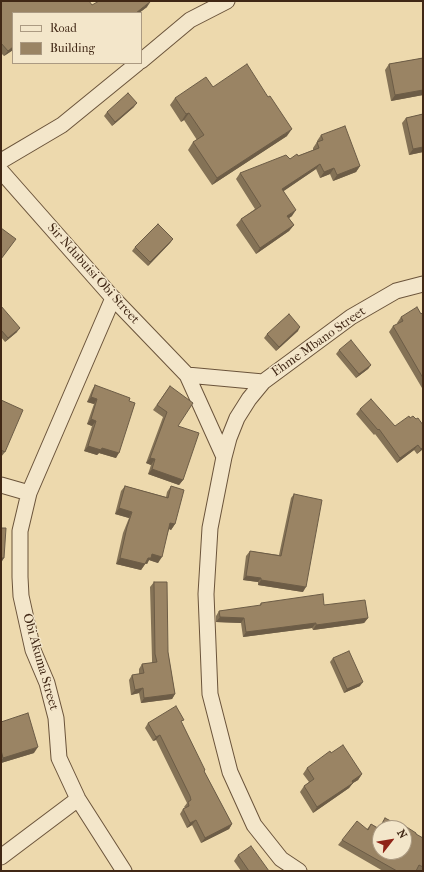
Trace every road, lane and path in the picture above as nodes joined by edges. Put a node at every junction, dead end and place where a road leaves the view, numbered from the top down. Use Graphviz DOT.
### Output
graph roads {
  1 [pos="227,1"];
  2 [pos="142,60"];
  3 [pos="137,64"];
  4 [pos="1,161"];
  5 [pos="1,171"];
  6 [pos="423,284"];
  7 [pos="113,298"];
  8 [pos="187,375"];
  9 [pos="263,382"];
  10 [pos="224,457"];
  11 [pos="1,485"];
  12 [pos="29,493"];
  13 [pos="78,799"];
  14 [pos="1,856"];
  15 [pos="124,871"];
  16 [pos="299,871"];
  1 -- 2 [label="street"];
  3 -- 4 [label="street"];
  5 -- 7 [label="street, Sir Ndubuisi Obi Street"];
  6 -- 9 [label="street, Ehme Mbano Street"];
  7 -- 8 [label="street, Sir Ndubuisi Obi Street"];
  7 -- 12 [label="street, Obi Akuma Street"];
  8 -- 9 [label="street, Ehme Mbano Street"];
  8 -- 10 [label="street, Sir Ndubuisi Obi Street"];
  9 -- 10 [label="street"];
  10 -- 16 [label="street"];
  11 -- 12 [label="street"];
  12 -- 13 [label="street, Obi Akuma Street"];
  13 -- 14 [label="street"];
  13 -- 15 [label="street, Obi Akuma Street"];
}
